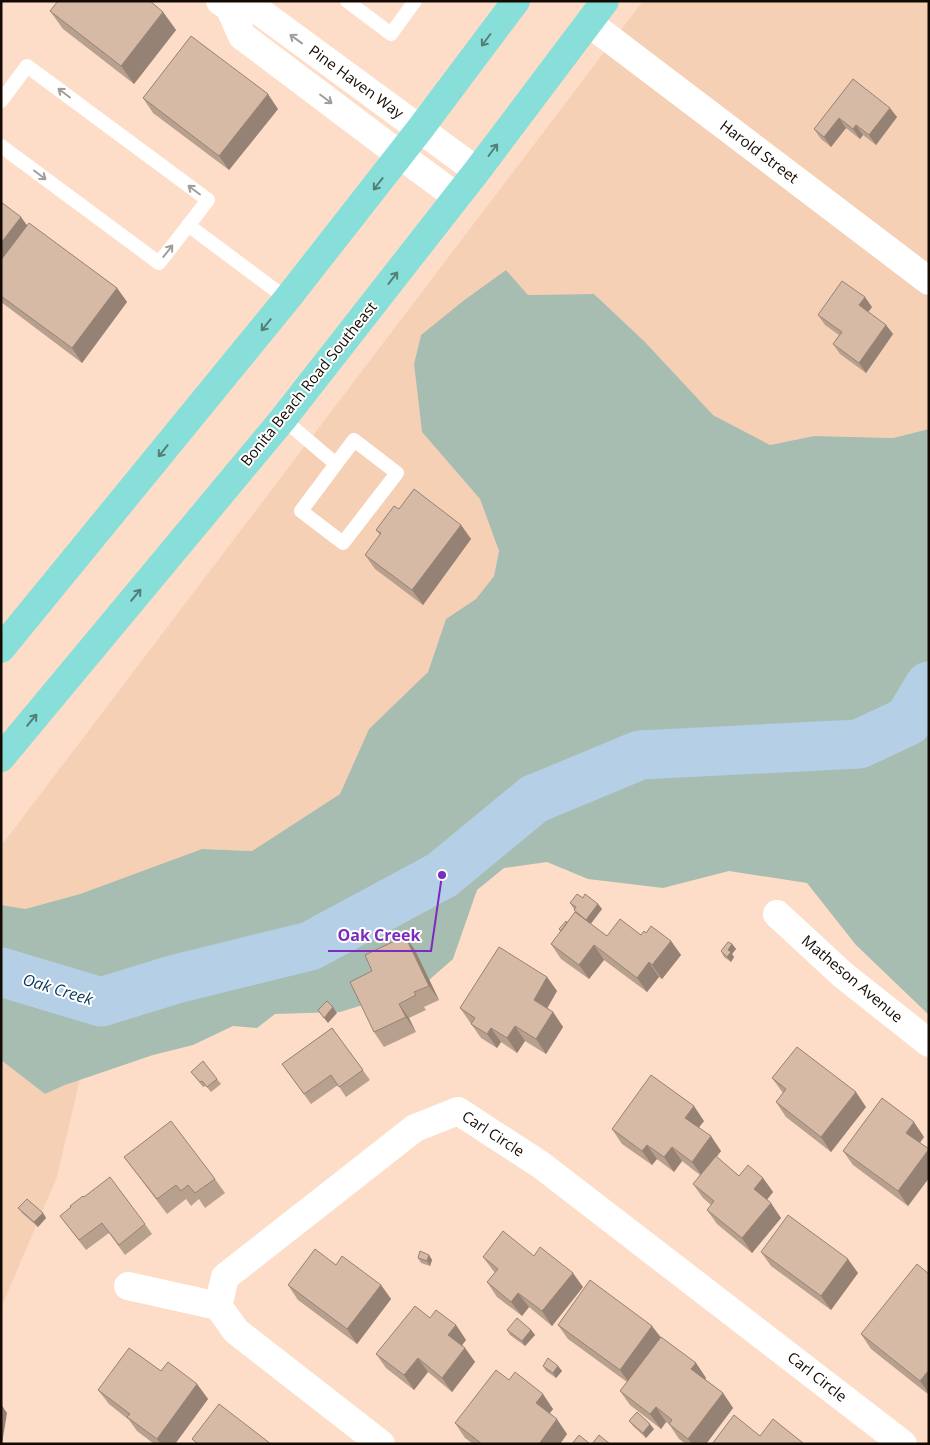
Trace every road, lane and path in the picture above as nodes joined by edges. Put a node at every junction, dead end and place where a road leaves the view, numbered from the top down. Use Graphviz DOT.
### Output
graph roads {
  1 [pos="347,1"];
  2 [pos="415,1"];
  3 [pos="516,1"];
  4 [pos="605,1"];
  5 [pos="225,4"];
  6 [pos="589,23"];
  7 [pos="1,101"];
  8 [pos="420,130"];
  9 [pos="1,146"];
  10 [pos="400,156"];
  11 [pos="477,171"];
  12 [pos="457,197"];
  13 [pos="188,225"];
  14 [pos="929,281"];
  15 [pos="288,299"];
  16 [pos="282,419"];
  17 [pos="336,464"];
  18 [pos="1,649"];
  19 [pos="1,758"];
  20 [pos="777,914"];
  21 [pos="929,1043"];
  22 [pos="128,1286"];
  23 [pos="218,1306"];
  24 [pos="381,1444"];
  25 [pos="903,1444"];
  1 -- 2 [label="lane"];
  3 -- 8 [label="main road, one-way"];
  4 -- 6 [label="main road, Bonita Beach Road Southeast"];
  8 -- 5 [label="street, Pine Haven Way, one-way"];
  5 -- 10 [label="street, Pine Haven Way, one-way"];
  11 -- 6 [label="main road, Bonita Beach Road Southeast, one-way"];
  6 -- 14 [label="street, Harold Street"];
  13 -- 7 [label="lane, one-way"];
  8 -- 10 [label="main road"];
  8 -- 11 [label="street, Pine Haven Way"];
  9 -- 13 [label="lane, one-way"];
  10 -- 12 [label="street, Pine Haven Way"];
  10 -- 15 [label="main road, one-way"];
  11 -- 12 [label="main road, Bonita Beach Road Southeast"];
  16 -- 12 [label="main road, Bonita Beach Road Southeast, one-way"];
  13 -- 15 [label="lane"];
  15 -- 18 [label="main road, one-way"];
  16 -- 17 [label="lane"];
  19 -- 16 [label="main road, Bonita Beach Road Southeast, one-way"];
  17 -- 17 [label="lane"];
  20 -- 21 [label="street, Matheson Avenue"];
  22 -- 23 [label="street"];
  23 -- 24 [label="street"];
  23 -- 25 [label="street, Carl Circle"];
}
